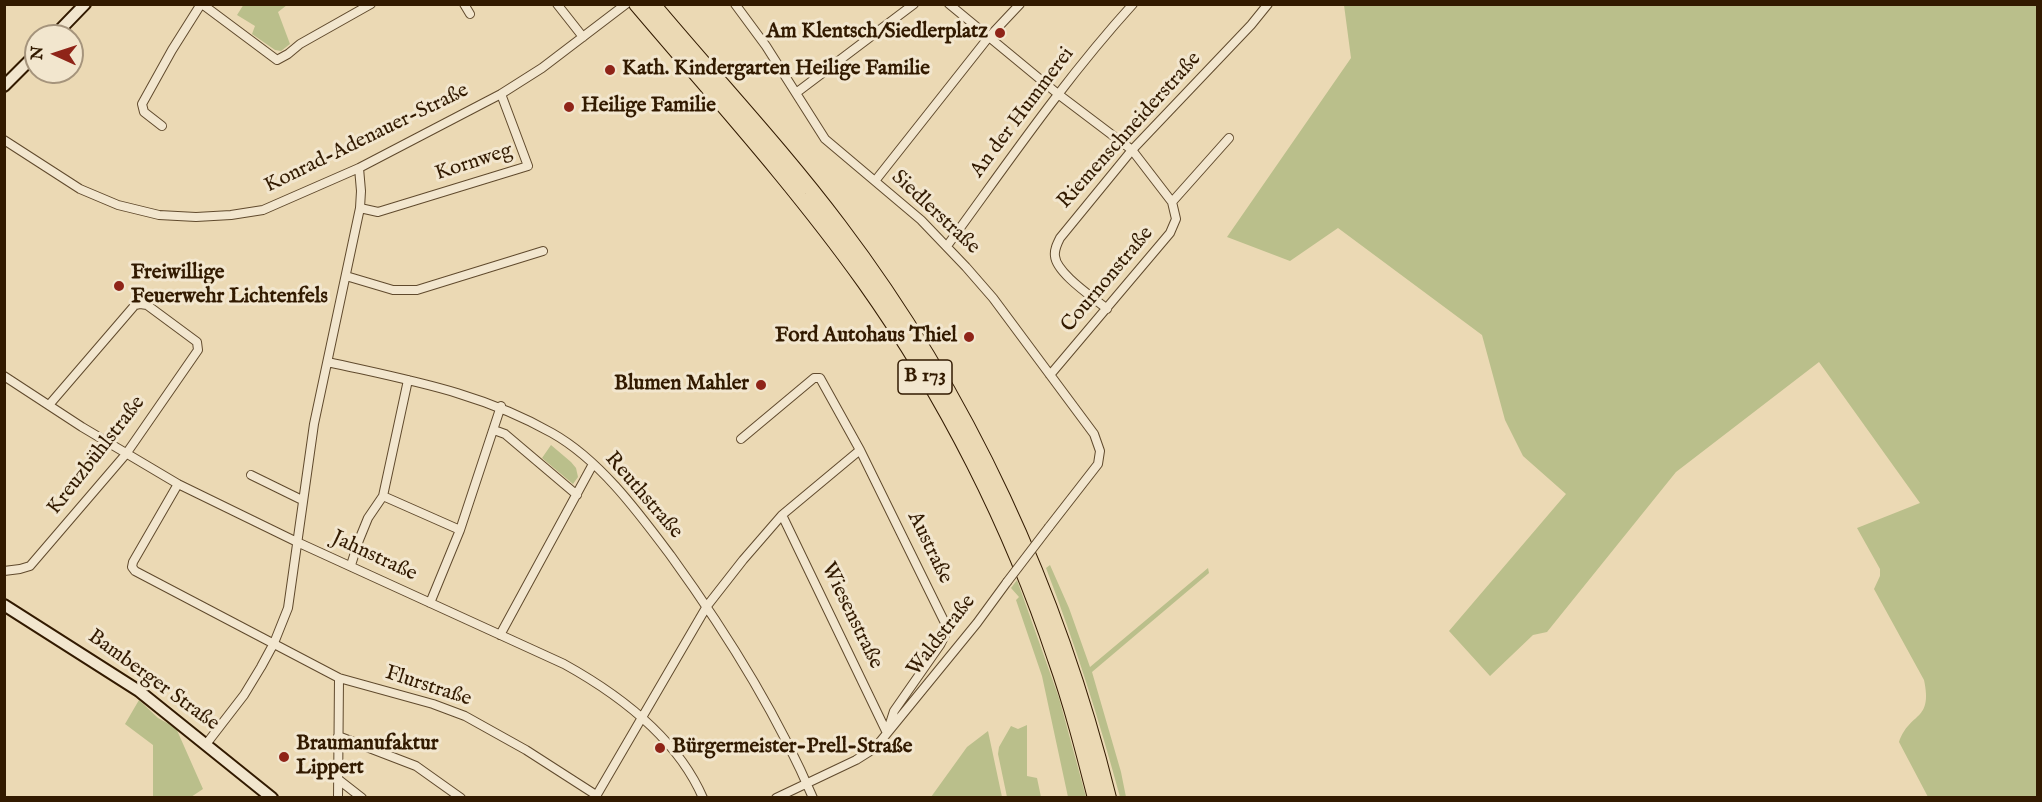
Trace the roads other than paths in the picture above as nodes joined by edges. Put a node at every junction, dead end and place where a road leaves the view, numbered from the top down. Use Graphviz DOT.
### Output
graph roads {
  1 [pos="85,4"];
  2 [pos="202,4"];
  3 [pos="371,4"];
  4 [pos="464,4"];
  5 [pos="557,4"];
  6 [pos="626,4"];
  7 [pos="636,4"];
  8 [pos="914,4"];
  9 [pos="949,4"];
  10 [pos="1020,4"];
  11 [pos="1133,4"];
  12 [pos="1268,4"];
  13 [pos="736,5"];
  14 [pos="652,10"];
  15 [pos="470,14"];
  16 [pos="66,24"];
  17 [pos="583,38"];
  18 [pos="988,38"];
  19 [pos="24,66"];
  20 [pos="4,86"];
  21 [pos="796,93"];
  22 [pos="501,94"];
  23 [pos="1058,94"];
  24 [pos="162,126"];
  25 [pos="1229,138"];
  26 [pos="4,140"];
  27 [pos="1132,150"];
  28 [pos="359,168"];
  29 [pos="875,181"];
  30 [pos="1172,202"];
  31 [pos="360,208"];
  32 [pos="947,246"];
  33 [pos="543,251"];
  34 [pos="346,276"];
  35 [pos="1107,309"];
  36 [pos="328,362"];
  37 [pos="1050,375"];
  38 [pos="4,376"];
  39 [pos="408,380"];
  40 [pos="49,405"];
  41 [pos="501,406"];
  42 [pos="494,430"];
  43 [pos="741,439"];
  44 [pos="860,450"];
  45 [pos="126,454"];
  46 [pos="1100,455"];
  47 [pos="593,464"];
  48 [pos="251,475"];
  49 [pos="178,484"];
  50 [pos="577,495"];
  51 [pos="383,496"];
  52 [pos="302,500"];
  53 [pos="783,515"];
  54 [pos="460,530"];
  55 [pos="297,542"];
  56 [pos="351,566"];
  57 [pos="4,571"];
  58 [pos="430,603"];
  59 [pos="4,605"];
  60 [pos="707,606"];
  61 [pos="501,635"];
  62 [pos="274,643"];
  63 [pos="339,678"];
  64 [pos="641,718"];
  65 [pos="887,733"];
  66 [pos="338,736"];
  67 [pos="207,743"];
  68 [pos="339,780"];
  69 [pos="807,783"];
  70 [pos="596,796"];
  71 [pos="272,798"];
  72 [pos="338,798"];
  73 [pos="362,798"];
  74 [pos="460,798"];
  75 [pos="703,798"];
  76 [pos="776,798"];
  77 [pos="813,798"];
  78 [pos="1095,798"];
  79 [pos="1109,798"];
  1 -- 16 [label="street"];
  2 -- 3 [label="street"];
  2 -- 24 [label="street"];
  4 -- 15 [label="street"];
  5 -- 17 [label="street"];
  6 -- 17 [label="street, Konrad-Adenauer-Straße"];
  7 -- 14 [label="highway, B 173"];
  8 -- 21 [label="street"];
  9 -- 18 [label="street"];
  10 -- 18 [label="street"];
  11 -- 23 [label="street, An der Hummerei"];
  12 -- 27 [label="street, Riemenschneiderstraße"];
  13 -- 21 [label="street, Siedlerstraße"];
  14 -- 78 [label="highway, B 173"];
  14 -- 79 [label="highway, B 173"];
  17 -- 22 [label="street, Konrad-Adenauer-Straße"];
  18 -- 23 [label="street"];
  18 -- 29 [label="street"];
  19 -- 20 [label="street"];
  21 -- 29 [label="street, Siedlerstraße"];
  22 -- 28 [label="street, Konrad-Adenauer-Straße"];
  22 -- 31 [label="street, Kornweg"];
  23 -- 27 [label="street"];
  23 -- 32 [label="street, An der Hummerei"];
  25 -- 30 [label="street"];
  26 -- 28 [label="street, Konrad-Adenauer-Straße"];
  27 -- 30 [label="street"];
  27 -- 35 [label="street, Riemenschneiderstraße"];
  28 -- 31 [label="street"];
  29 -- 32 [label="street, Siedlerstraße"];
  30 -- 35 [label="street, Cournonstraße"];
  31 -- 34 [label="street"];
  32 -- 37 [label="street, Siedlerstraße"];
  33 -- 34 [label="street"];
  34 -- 36 [label="street"];
  35 -- 37 [label="street, Cournonstraße"];
  36 -- 39 [label="street, Reuthstraße"];
  36 -- 52 [label="street"];
  37 -- 46 [label="street, Siedlerstraße"];
  38 -- 40 [label="street, Jahnstraße"];
  39 -- 41 [label="street, Reuthstraße"];
  39 -- 51 [label="street"];
  40 -- 45 [label="street, Jahnstraße"];
  40 -- 45 [label="street, Kreuzbühlstraße"];
  41 -- 42 [label="street"];
  41 -- 47 [label="street, Reuthstraße"];
  42 -- 50 [label="street"];
  42 -- 54 [label="street"];
  43 -- 44 [label="street, Austraße"];
  44 -- 53 [label="street"];
  44 -- 65 [label="street, Austraße"];
  45 -- 49 [label="street, Jahnstraße"];
  45 -- 57 [label="street, Kreuzbühlstraße"];
  46 -- 65 [label="street, Waldstraße, bridge"];
  47 -- 50 [label="street"];
  47 -- 60 [label="street, Reuthstraße"];
  48 -- 52 [label="street"];
  49 -- 55 [label="street, Jahnstraße"];
  49 -- 62 [label="street, Flurstraße"];
  50 -- 61 [label="street"];
  51 -- 54 [label="street"];
  51 -- 56 [label="street"];
  52 -- 55 [label="street"];
  53 -- 60 [label="street"];
  53 -- 65 [label="street, Wiesenstraße"];
  54 -- 58 [label="street"];
  55 -- 56 [label="street, Jahnstraße"];
  55 -- 62 [label="street"];
  56 -- 58 [label="street, Jahnstraße"];
  58 -- 61 [label="street, Jahnstraße"];
  59 -- 67 [label="street, Bamberger Straße"];
  60 -- 64 [label="street"];
  60 -- 69 [label="street, Reuthstraße"];
  61 -- 64 [label="street, Jahnstraße"];
  62 -- 63 [label="street, Flurstraße"];
  62 -- 67 [label="street"];
  63 -- 66 [label="street"];
  63 -- 70 [label="street, Flurstraße"];
  64 -- 70 [label="street"];
  64 -- 75 [label="street, Jahnstraße"];
  65 -- 69 [label="street, Waldstraße"];
  66 -- 68 [label="street"];
  66 -- 74 [label="street"];
  67 -- 71 [label="street, Bamberger Straße"];
  68 -- 72 [label="street"];
  68 -- 73 [label="street"];
  69 -- 76 [label="street, Waldstraße"];
  69 -- 77 [label="street, Reuthstraße"];
}
